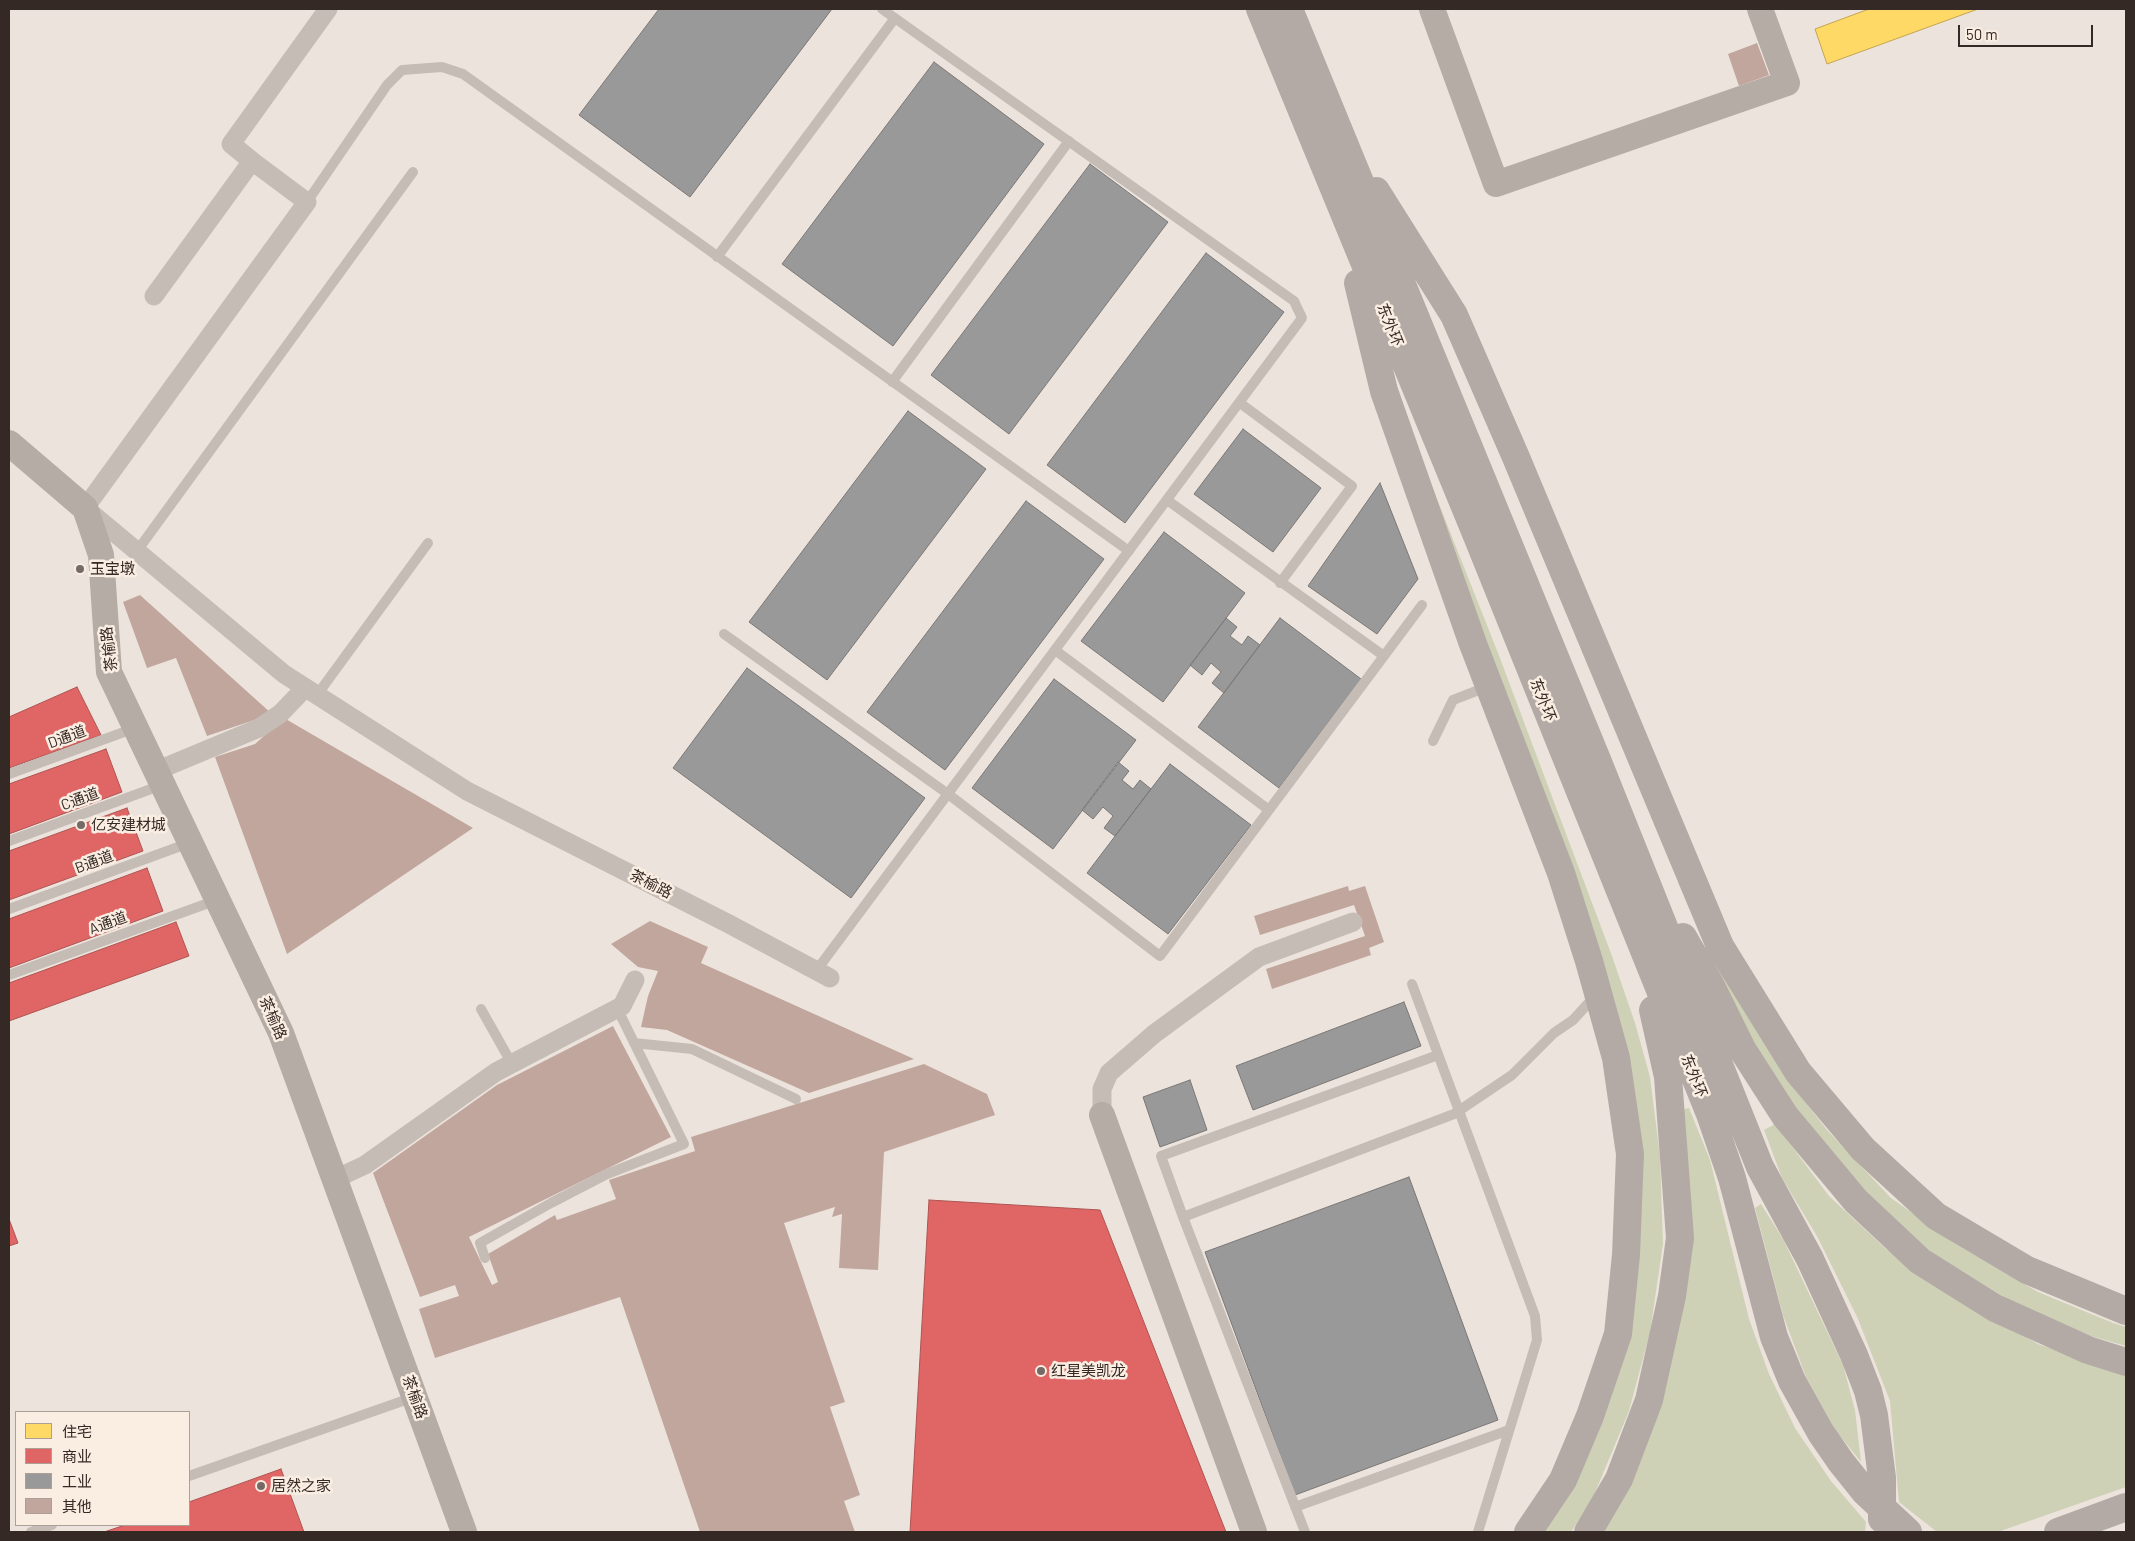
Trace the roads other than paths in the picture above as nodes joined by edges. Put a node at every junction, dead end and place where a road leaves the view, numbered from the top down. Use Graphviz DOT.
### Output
graph roads {
  1 [pos="328,9"];
  2 [pos="882,9"];
  3 [pos="1260,9"];
  4 [pos="1289,9"];
  5 [pos="1432,9"];
  6 [pos="1760,9"];
  7 [pos="895,18"];
  8 [pos="1328,139"];
  9 [pos="1069,141"];
  10 [pos="252,161"];
  11 [pos="413,172"];
  12 [pos="307,202"];
  13 [pos="717,257"];
  14 [pos="154,296"];
  15 [pos="892,382"];
  16 [pos="1240,402"];
  17 [pos="9,443"];
  18 [pos="1167,500"];
  19 [pos="85,508"];
  20 [pos="428,543"];
  21 [pos="137,551"];
  22 [pos="1129,551"];
  23 [pos="1280,583"];
  24 [pos="1422,605"];
  25 [pos="724,634"];
  26 [pos="1055,650"];
  27 [pos="1384,656"];
  28 [pos="1489,686"];
  29 [pos="311,692"];
  30 [pos="136,728"];
  31 [pos="1433,741"];
  32 [pos="9,774"];
  33 [pos="159,778"];
  34 [pos="948,794"];
  35 [pos="1269,810"];
  36 [pos="9,841"];
  37 [pos="190,842"];
  38 [pos="1634,852"];
  39 [pos="1608,861"];
  40 [pos="217,900"];
  41 [pos="9,909"];
  42 [pos="1353,922"];
  43 [pos="823,974"];
  44 [pos="9,975"];
  45 [pos="635,980"];
  46 [pos="1412,984"];
  47 [pos="1598,993"];
  48 [pos="617,1008"];
  49 [pos="482,1009"];
  50 [pos="634,1043"];
  51 [pos="1438,1055"];
  52 [pos="512,1064"];
  53 [pos="796,1098"];
  54 [pos="1459,1111"];
  55 [pos="1102,1115"];
  56 [pos="335,1179"];
  57 [pos="1183,1217"];
  58 [pos="485,1258"];
  59 [pos="2126,1311"];
  60 [pos="2126,1362"];
  61 [pos="415,1396"];
  62 [pos="1509,1430"];
  63 [pos="190,1476"];
  64 [pos="1295,1507"];
  65 [pos="2126,1507"];
  66 [pos="49,1526"];
  67 [pos="31,1532"];
  68 [pos="464,1532"];
  69 [pos="1254,1532"];
  70 [pos="1305,1532"];
  71 [pos="1478,1532"];
  72 [pos="1528,1532"];
  73 [pos="1588,1532"];
  74 [pos="1881,1532"];
  75 [pos="1908,1532"];
  76 [pos="2058,1532"];
  1 -- 10 [label="street"];
  2 -- 7 [label="lane"];
  3 -- 8 [label="main road, 东外环"];
  4 -- 8 [label="main road, 东外环"];
  5 -- 6 [label="street"];
  7 -- 9 [label="lane"];
  7 -- 13 [label="lane"];
  8 -- 28 [label="main road"];
  8 -- 38 [label="main road"];
  8 -- 39 [label="main road, 东外环"];
  8 -- 59 [label="main road"];
  9 -- 15 [label="lane"];
  9 -- 16 [label="lane"];
  10 -- 12 [label="street"];
  10 -- 14 [label="street"];
  11 -- 21 [label="lane"];
  12 -- 13 [label="lane"];
  12 -- 19 [label="street"];
  13 -- 15 [label="lane"];
  15 -- 22 [label="lane"];
  16 -- 18 [label="lane"];
  16 -- 23 [label="lane"];
  17 -- 19 [label="street, 茶榆路"];
  18 -- 22 [label="lane"];
  18 -- 23 [label="lane"];
  19 -- 21 [label="street, 茶榆路"];
  19 -- 30 [label="street, 茶榆路"];
  20 -- 29 [label="lane"];
  21 -- 29 [label="street, 茶榆路"];
  22 -- 26 [label="lane"];
  23 -- 27 [label="lane"];
  24 -- 27 [label="lane"];
  25 -- 34 [label="lane"];
  26 -- 34 [label="lane"];
  26 -- 35 [label="lane"];
  27 -- 35 [label="lane"];
  28 -- 31 [label="lane"];
  28 -- 47 [label="main road"];
  29 -- 33 [label="street"];
  29 -- 43 [label="street, 茶榆路"];
  30 -- 32 [label="lane, D通道"];
  30 -- 33 [label="street, 茶榆路"];
  33 -- 36 [label="lane, C通道"];
  33 -- 37 [label="street, 茶榆路"];
  34 -- 35 [label="lane"];
  34 -- 43 [label="lane"];
  37 -- 40 [label="street, 茶榆路"];
  37 -- 41 [label="lane, B通道"];
  38 -- 60 [label="main road"];
  38 -- 74 [label="main road"];
  39 -- 73 [label="main road"];
  39 -- 75 [label="main road, 东外环"];
  40 -- 44 [label="lane, A通道"];
  40 -- 56 [label="street, 茶榆路"];
  42 -- 55 [label="street"];
  45 -- 48 [label="street"];
  46 -- 51 [label="lane"];
  47 -- 54 [label="lane"];
  47 -- 72 [label="main road"];
  48 -- 50 [label="lane"];
  48 -- 52 [label="street"];
  49 -- 52 [label="lane"];
  50 -- 53 [label="lane"];
  50 -- 58 [label="lane"];
  51 -- 54 [label="lane"];
  51 -- 57 [label="lane"];
  52 -- 56 [label="street"];
  54 -- 57 [label="lane"];
  54 -- 62 [label="lane"];
  55 -- 69 [label="street"];
  56 -- 61 [label="street, 茶榆路"];
  57 -- 64 [label="lane"];
  61 -- 63 [label="lane"];
  61 -- 68 [label="street, 茶榆路"];
  62 -- 64 [label="lane"];
  62 -- 71 [label="lane"];
  64 -- 70 [label="lane"];
  65 -- 76 [label="main road"];
  66 -- 67 [label="lane"];
}
